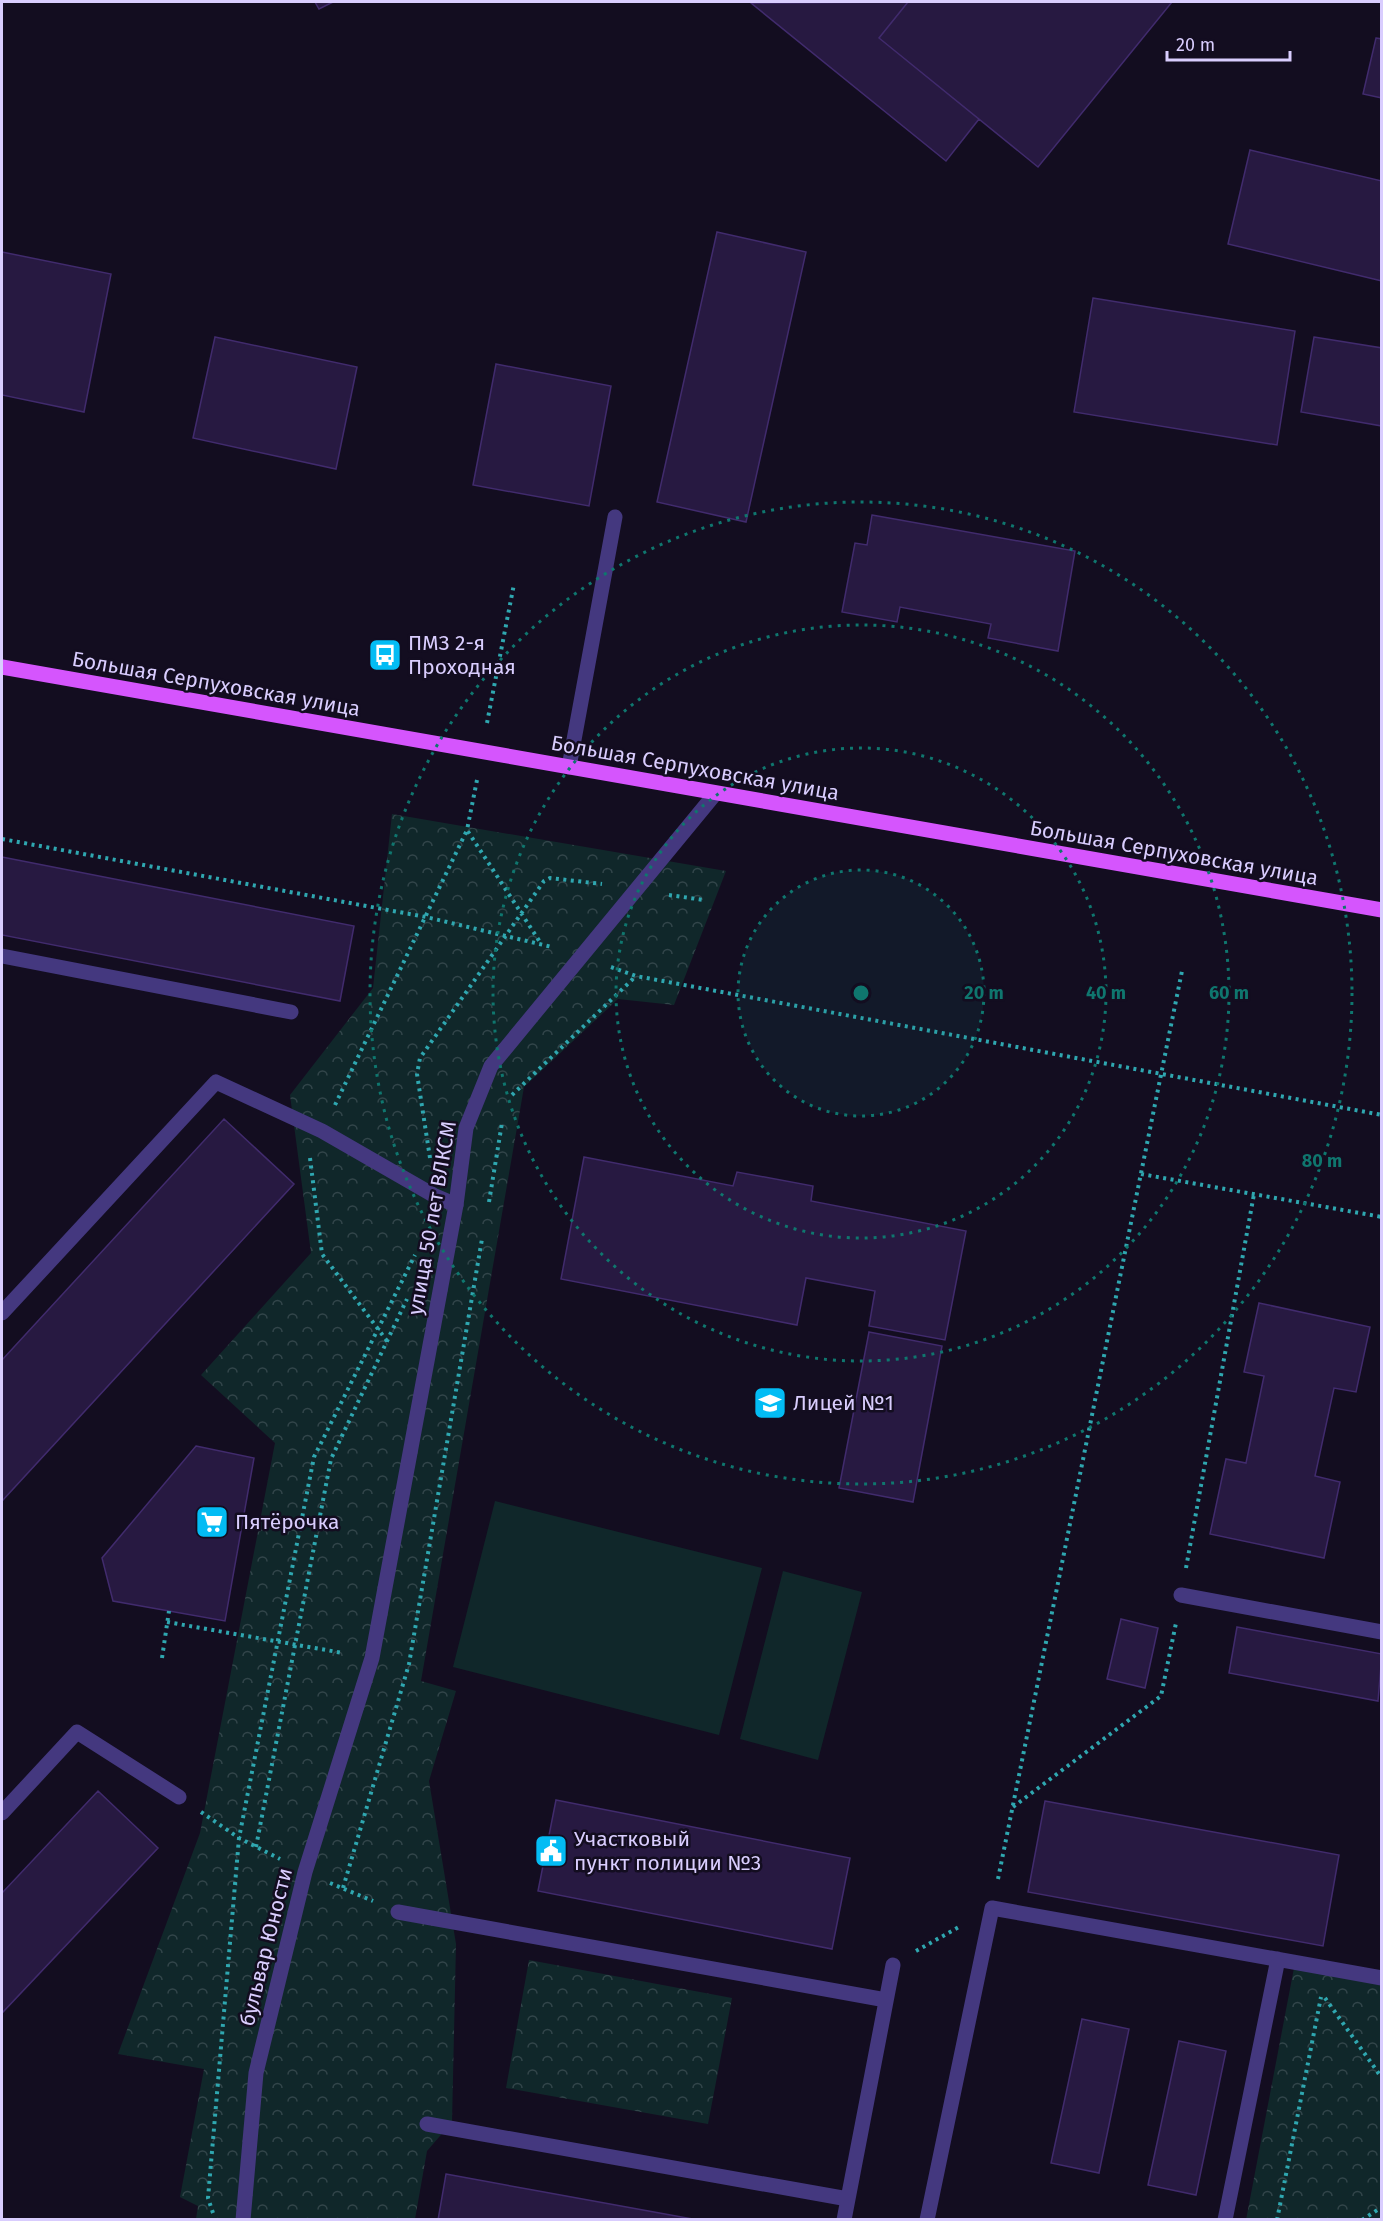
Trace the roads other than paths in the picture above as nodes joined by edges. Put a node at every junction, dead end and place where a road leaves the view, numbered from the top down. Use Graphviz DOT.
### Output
graph roads {
  1 [pos="615,517"];
  2 [pos="2,667"];
  3 [pos="569,767"];
  4 [pos="715,794"];
  5 [pos="1382,910"];
  6 [pos="2,956"];
  7 [pos="291,1012"];
  8 [pos="456,1205"];
  9 [pos="2,1313"];
  10 [pos="1181,1595"];
  11 [pos="1382,1632"];
  12 [pos="363,1691"];
  13 [pos="179,1797"];
  14 [pos="2,1813"];
  15 [pos="398,1912"];
  16 [pos="1278,1959"];
  17 [pos="893,1965"];
  18 [pos="1382,1978"];
  19 [pos="886,2001"];
  20 [pos="427,2124"];
  21 [pos="848,2199"];
  22 [pos="243,2220"];
  23 [pos="844,2220"];
  24 [pos="927,2220"];
  25 [pos="1224,2220"];
  1 -- 3 [label="street"];
  2 -- 3 [label="main road, Большая Серпуховская улица"];
  3 -- 4 [label="main road, Большая Серпуховская улица"];
  4 -- 5 [label="main road, Большая Серпуховская улица"];
  4 -- 8 [label="street, улица 50 лет ВЛКСМ"];
  6 -- 7 [label="street"];
  8 -- 9 [label="street"];
  8 -- 12 [label="street, улица 50 лет ВЛКСМ"];
  10 -- 11 [label="street"];
  12 -- 22 [label="street, бульвар Юности"];
  13 -- 14 [label="street"];
  15 -- 19 [label="street"];
  16 -- 18 [label="street"];
  16 -- 24 [label="street"];
  16 -- 25 [label="street"];
  17 -- 19 [label="street"];
  19 -- 21 [label="street"];
  20 -- 21 [label="street"];
  21 -- 23 [label="street"];
}
